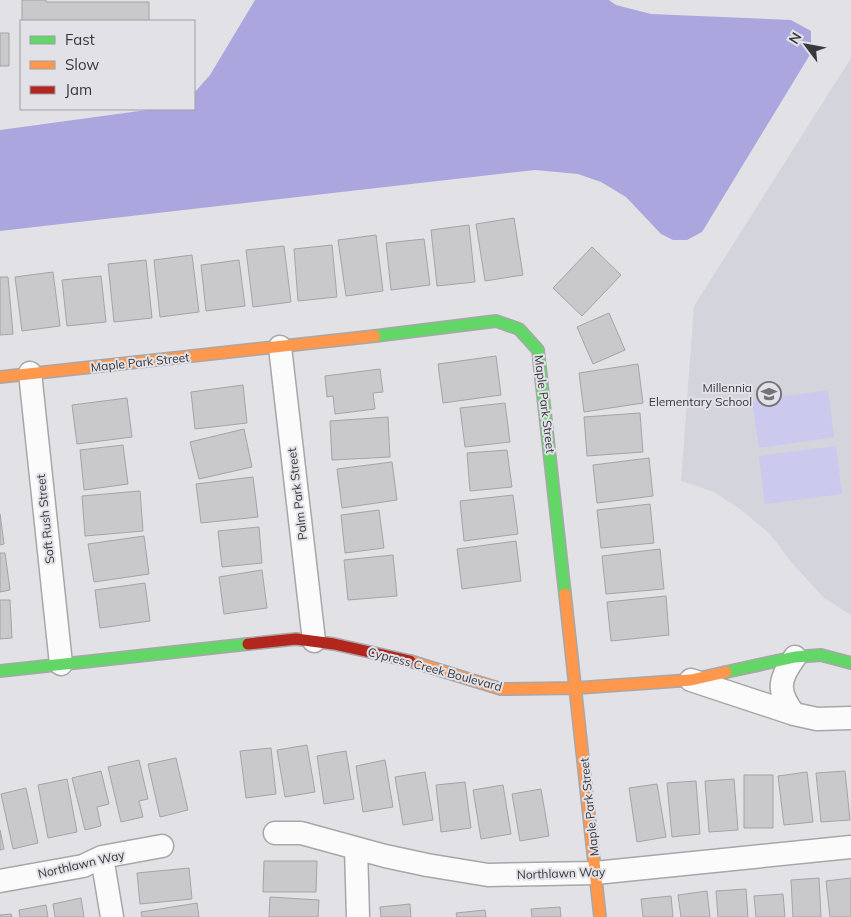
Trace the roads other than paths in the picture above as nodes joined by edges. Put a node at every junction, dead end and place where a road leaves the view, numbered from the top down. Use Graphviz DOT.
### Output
graph roads {
  1 [pos="280,347"];
  2 [pos="30,374"];
  3 [pos="0,377"];
  4 [pos="314,642"];
  5 [pos="795,657"];
  6 [pos="851,663"];
  7 [pos="61,664"];
  8 [pos="0,671"];
  9 [pos="691,680"];
  10 [pos="577,688"];
  11 [pos="794,714"];
  12 [pos="851,718"];
  13 [pos="276,833"];
  14 [pos="162,846"];
  15 [pos="851,847"];
  16 [pos="356,848"];
  17 [pos="102,857"];
  18 [pos="595,873"];
  19 [pos="0,881"];
  20 [pos="112,917"];
  21 [pos="358,917"];
  22 [pos="600,917"];
  1 -- 2 [label="street, Maple Park Street"];
  1 -- 4 [label="street, Palm Park Street"];
  1 -- 10 [label="street, Maple Park Street"];
  2 -- 3 [label="street, Maple Park Street"];
  2 -- 7 [label="street, Soft Rush Street"];
  4 -- 7 [label="street, Cypress Creek Boulevard"];
  4 -- 10 [label="street, Cypress Creek Boulevard"];
  5 -- 6 [label="street, Cypress Creek Boulevard"];
  5 -- 9 [label="street, Cypress Creek Boulevard"];
  5 -- 11 [label="street"];
  7 -- 8 [label="street, Cypress Creek Boulevard"];
  9 -- 10 [label="street, Cypress Creek Boulevard"];
  9 -- 11 [label="street, Cypress Creek Boulevard"];
  10 -- 18 [label="street, Maple Park Street"];
  11 -- 12 [label="street, Cypress Creek Boulevard"];
  13 -- 16 [label="street, Northlawn Way"];
  14 -- 17 [label="street, Northlawn Way"];
  15 -- 18 [label="street, Northlawn Way"];
  16 -- 18 [label="street, Northlawn Way"];
  16 -- 21 [label="street"];
  17 -- 19 [label="street, Northlawn Way"];
  17 -- 20 [label="street"];
  18 -- 22 [label="street, Maple Park Street"];
}
